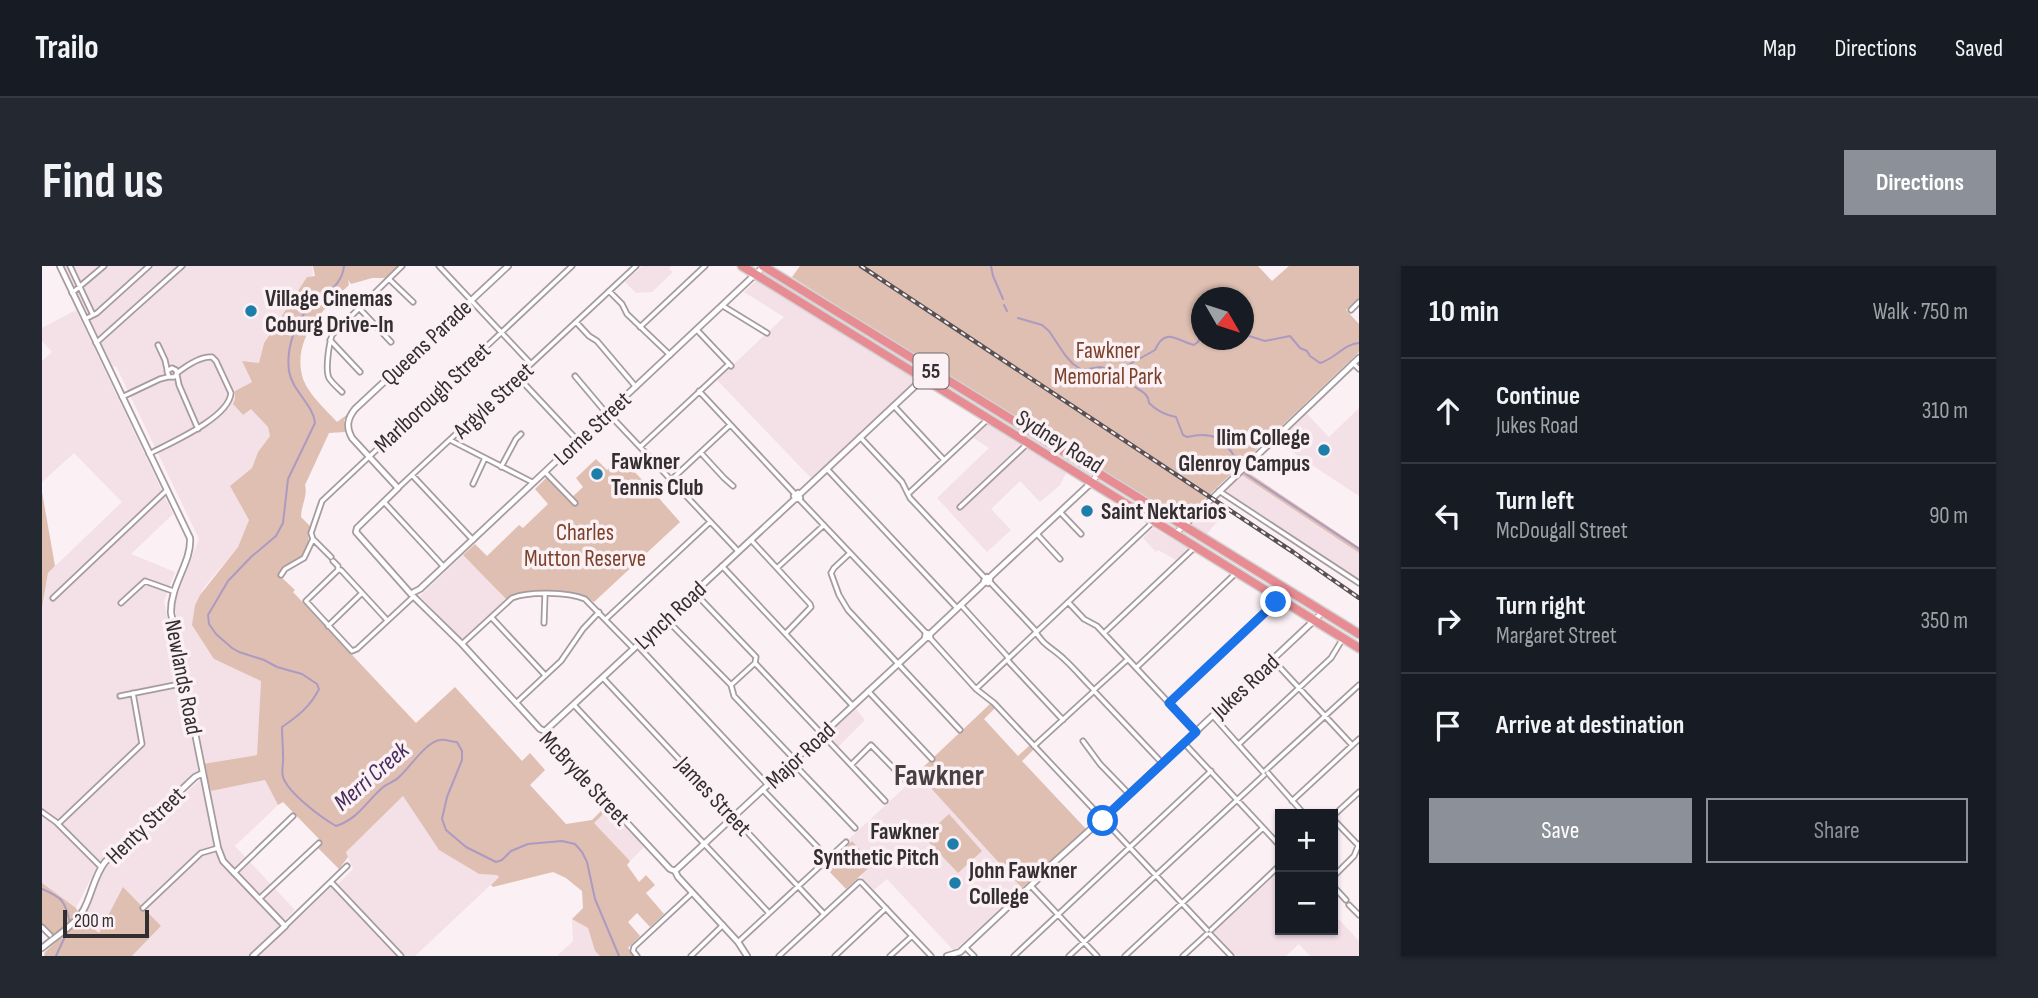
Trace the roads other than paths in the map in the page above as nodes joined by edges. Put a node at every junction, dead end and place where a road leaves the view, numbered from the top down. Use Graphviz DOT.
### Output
graph roads {
  1 [pos="60,266"];
  2 [pos="70,266"];
  3 [pos="104,266"];
  4 [pos="149,266"];
  5 [pos="182,266"];
  6 [pos="402,266"];
  7 [pos="439,266"];
  8 [pos="508,266"];
  9 [pos="572,266"];
  10 [pos="636,266"];
  11 [pos="705,266"];
  12 [pos="742,266"];
  13 [pos="763,266"];
  14 [pos="756,275"];
  15 [pos="389,279"];
  16 [pos="80,288"];
  17 [pos="609,291"];
  18 [pos="72,293"];
  19 [pos="472,300"];
  20 [pos="413,302"];
  21 [pos="1359,302"];
  22 [pos="723,306"];
  23 [pos="358,307"];
  24 [pos="1350,310"];
  25 [pos="93,315"];
  26 [pos="85,320"];
  27 [pos="576,322"];
  28 [pos="640,327"];
  29 [pos="697,331"];
  30 [pos="502,332"];
  31 [pos="766,332"];
  32 [pos="330,340"];
  33 [pos="391,342"];
  34 [pos="96,343"];
  35 [pos="158,345"];
  36 [pos="670,356"];
  37 [pos="1359,358"];
  38 [pos="165,359"];
  39 [pos="1353,363"];
  40 [pos="531,364"];
  41 [pos="1359,369"];
  42 [pos="175,371"];
  43 [pos="931,371"];
  44 [pos="360,372"];
  45 [pos="168,375"];
  46 [pos="575,376"];
  47 [pos="518,377"];
  48 [pos="923,379"];
  49 [pos="179,385"];
  50 [pos="636,387"];
  51 [pos="699,391"];
  52 [pos="342,392"];
  53 [pos="122,397"];
  54 [pos="894,406"];
  55 [pos="608,414"];
  56 [pos="988,419"];
  57 [pos="730,425"];
  58 [pos="198,429"];
  59 [pos="521,434"];
  60 [pos="860,437"];
  61 [pos="450,440"];
  62 [pos="578,441"];
  63 [pos="1027,444"];
  64 [pos="640,447"];
  65 [pos="701,453"];
  66 [pos="149,454"];
  67 [pos="369,456"];
  68 [pos="485,458"];
  69 [pos="944,460"];
  70 [pos="501,467"];
  71 [pos="827,469"];
  72 [pos="545,472"];
  73 [pos="1098,474"];
  74 [pos="412,475"];
  75 [pos="671,480"];
  76 [pos="533,483"];
  77 [pos="1091,483"];
  78 [pos="473,484"];
  79 [pos="733,486"];
  80 [pos="398,488"];
  81 [pos="167,490"];
  82 [pos="1219,491"];
  83 [pos="910,492"];
  84 [pos="797,496"];
  85 [pos="384,502"];
  86 [pos="575,503"];
  87 [pos="960,507"];
  88 [pos="1060,512"];
  89 [pos="1154,521"];
  90 [pos="710,522"];
  91 [pos="824,525"];
  92 [pos="1182,525"];
  93 [pos="1037,534"];
  94 [pos="1081,534"];
  95 [pos="1175,534"];
  96 [pos="358,536"];
  97 [pos="313,539"];
  98 [pos="472,540"];
  99 [pos="751,540"];
  100 [pos="1194,547"];
  101 [pos="738,551"];
  102 [pos="850,553"];
  103 [pos="1060,559"];
  104 [pos="722,566"];
  105 [pos="444,567"];
  106 [pos="777,568"];
  107 [pos="338,570"];
  108 [pos="1237,572"];
  109 [pos="281,575"];
  110 [pos="987,580"];
  111 [pos="1359,583"];
  112 [pos="173,591"];
  113 [pos="694,592"];
  114 [pos="362,593"];
  115 [pos="415,594"];
  116 [pos="545,594"];
  117 [pos="53,598"];
  118 [pos="1279,598"];
  119 [pos="121,603"];
  120 [pos="1069,603"];
  121 [pos="959,606"];
  122 [pos="599,612"];
  123 [pos="1323,612"];
  124 [pos="492,618"];
  125 [pos="606,619"];
  126 [pos="666,619"];
  127 [pos="387,620"];
  128 [pos="1315,621"];
  129 [pos="544,623"];
  130 [pos="328,626"];
  131 [pos="1358,631"];
  132 [pos="786,633"];
  133 [pos="1037,633"];
  134 [pos="1104,633"];
  135 [pos="928,636"];
  136 [pos="1343,638"];
  137 [pos="462,644"];
  138 [pos="636,647"];
  139 [pos="1359,648"];
  140 [pos="1009,659"];
  141 [pos="1128,659"];
  142 [pos="1273,660"];
  143 [pos="755,663"];
  144 [pos="898,663"];
  145 [pos="1136,668"];
  146 [pos="545,675"];
  147 [pos="603,678"];
  148 [pos="185,683"];
  149 [pos="730,685"];
  150 [pos="1359,685"];
  151 [pos="1298,688"];
  152 [pos="976,689"];
  153 [pos="868,691"];
  154 [pos="1094,691"];
  155 [pos="132,693"];
  156 [pos="120,696"];
  157 [pos="516,703"];
  158 [pos="1169,703"];
  159 [pos="574,705"];
  160 [pos="853,706"];
  161 [pos="1213,716"];
  162 [pos="1325,717"];
  163 [pos="1063,720"];
  164 [pos="960,730"];
  165 [pos="545,731"];
  166 [pos="1196,732"];
  167 [pos="822,735"];
  168 [pos="1359,738"];
  169 [pos="1083,741"];
  170 [pos="1184,743"];
  171 [pos="1239,744"];
  172 [pos="1034,746"];
  173 [pos="1352,746"];
  174 [pos="932,759"];
  175 [pos="794,761"];
  176 [pos="1162,763"];
  177 [pos="850,765"];
  178 [pos="1211,771"];
  179 [pos="203,772"];
  180 [pos="1265,773"];
  181 [pos="906,781"];
  182 [pos="768,785"];
  183 [pos="763,790"];
  184 [pos="1359,792"];
  185 [pos="1129,794"];
  186 [pos="1237,799"];
  187 [pos="884,801"];
  188 [pos="1292,801"];
  189 [pos="1299,809"];
  190 [pos="42,812"];
  191 [pos="1338,813"];
  192 [pos="293,816"];
  193 [pos="733,817"];
  194 [pos="1103,819"];
  195 [pos="1338,823"];
  196 [pos="58,824"];
  197 [pos="855,828"];
  198 [pos="1263,828"];
  199 [pos="1275,841"];
  200 [pos="846,842"];
  201 [pos="319,843"];
  202 [pos="1359,844"];
  203 [pos="704,845"];
  204 [pos="218,848"];
  205 [pos="1129,848"];
  206 [pos="828,858"];
  207 [pos="1356,858"];
  208 [pos="347,866"];
  209 [pos="101,867"];
  210 [pos="1275,870"];
  211 [pos="675,871"];
  212 [pos="234,873"];
  213 [pos="1338,873"];
  214 [pos="1155,875"];
  215 [pos="331,882"];
  216 [pos="799,886"];
  217 [pos="1031,886"];
  218 [pos="1338,891"];
  219 [pos="692,893"];
  220 [pos="259,900"];
  221 [pos="1182,904"];
  222 [pos="143,908"];
  223 [pos="886,908"];
  224 [pos="769,913"];
  225 [pos="824,914"];
  226 [pos="1058,914"];
  227 [pos="1359,915"];
  228 [pos="723,925"];
  229 [pos="285,926"];
  230 [pos="42,928"];
  231 [pos="1209,932"];
  232 [pos="50,934"];
  233 [pos="912,936"];
  234 [pos="738,942"];
  235 [pos="1083,942"];
  236 [pos="965,947"];
  237 [pos="42,948"];
  238 [pos="253,956"];
  239 [pos="401,956"];
  240 [pos="637,956"];
  241 [pos="691,956"];
  242 [pos="747,956"];
  243 [pos="779,956"];
  244 [pos="835,956"];
  245 [pos="890,956"];
  246 [pos="931,956"];
  247 [pos="947,956"];
  248 [pos="974,956"];
  249 [pos="1013,956"];
  250 [pos="1069,956"];
  251 [pos="1097,956"];
  252 [pos="1125,956"];
  253 [pos="1183,956"];
  254 [pos="1231,956"];
  1 -- 18 [label="street, Newlands Road"];
  2 -- 16 [label="street"];
  3 -- 16 [label="street"];
  4 -- 25 [label="street"];
  5 -- 34 [label="street"];
  6 -- 15 [label="street"];
  7 -- 19 [label="street"];
  8 -- 19 [label="street, Queens Parade"];
  9 -- 30 [label="street, Marlborough Street"];
  10 -- 17 [label="street, Argyle Street"];
  11 -- 28 [label="street"];
  12 -- 14 [label="highway, Sydney Road / 55"];
  13 -- 14 [label="street, Lorne Street"];
  13 -- 43 [label="highway, Sydney Road / 55"];
  14 -- 22 [label="street, Lorne Street"];
  14 -- 48 [label="highway, Sydney Road / 55"];
  15 -- 20 [label="street"];
  15 -- 23 [label="street"];
  16 -- 18 [label="street"];
  16 -- 25 [label="street"];
  17 -- 27 [label="street, Argyle Street"];
  17 -- 28 [label="street"];
  18 -- 26 [label="street, Newlands Road"];
  19 -- 30 [label="street"];
  19 -- 67 [label="street, Queens Parade"];
  21 -- 24 [label="street"];
  22 -- 29 [label="street, Lorne Street"];
  22 -- 31 [label="street"];
  23 -- 32 [label="street"];
  23 -- 33 [label="street"];
  25 -- 26 [label="street"];
  26 -- 34 [label="street, Newlands Road"];
  27 -- 40 [label="street, Argyle Street"];
  27 -- 50 [label="street"];
  28 -- 36 [label="street"];
  29 -- 36 [label="street, Lorne Street"];
  29 -- 51 [label="street"];
  30 -- 40 [label="street"];
  30 -- 67 [label="street, Marlborough Street"];
  32 -- 44 [label="street"];
  32 -- 52 [label="street"];
  34 -- 53 [label="street, Newlands Road"];
  35 -- 38 [label="street"];
  36 -- 50 [label="street, Lorne Street"];
  37 -- 39 [label="street"];
  38 -- 42 [label="street"];
  38 -- 45 [label="street"];
  39 -- 41 [label="street"];
  39 -- 82 [label="street"];
  40 -- 47 [label="street, Argyle Street"];
  42 -- 45 [label="street"];
  42 -- 45 [label="street"];
  42 -- 49 [label="street"];
  42 -- 58 [label="street"];
  43 -- 48 [label="street, Lynch Road"];
  43 -- 73 [label="highway, Sydney Road / 55"];
  45 -- 49 [label="street"];
  45 -- 53 [label="street"];
  46 -- 55 [label="street"];
  47 -- 61 [label="street, Argyle Street"];
  47 -- 62 [label="street"];
  48 -- 54 [label="street, Lynch Road"];
  48 -- 56 [label="highway, Sydney Road / 55"];
  49 -- 58 [label="street"];
  50 -- 55 [label="street, Lorne Street"];
  51 -- 57 [label="street"];
  51 -- 64 [label="street"];
  53 -- 66 [label="street, Newlands Road"];
  54 -- 60 [label="street, Lynch Road"];
  54 -- 69 [label="street"];
  55 -- 62 [label="street, Lorne Street"];
  55 -- 64 [label="street"];
  56 -- 63 [label="highway, Sydney Road / 55"];
  56 -- 69 [label="street"];
  57 -- 65 [label="street"];
  57 -- 84 [label="street"];
  58 -- 66 [label="street"];
  59 -- 70 [label="street"];
  60 -- 71 [label="street, Lynch Road"];
  60 -- 83 [label="street"];
  61 -- 68 [label="street"];
  61 -- 74 [label="street, Argyle Street"];
  62 -- 72 [label="street, Lorne Street"];
  63 -- 77 [label="highway, Sydney Road / 55"];
  63 -- 87 [label="street"];
  64 -- 75 [label="street"];
  65 -- 75 [label="street"];
  65 -- 79 [label="street"];
  66 -- 81 [label="street, Newlands Road"];
  67 -- 80 [label="street"];
  67 -- 97 [label="street, Marlborough Street"];
  68 -- 70 [label="street"];
  68 -- 78 [label="street"];
  69 -- 83 [label="street"];
  70 -- 76 [label="street"];
  71 -- 84 [label="street, Lynch Road"];
  71 -- 121 [label="street"];
  72 -- 76 [label="street, Lorne Street"];
  72 -- 86 [label="street"];
  73 -- 77 [label="street, Major Road"];
  73 -- 92 [label="highway, Sydney Road / 55"];
  74 -- 80 [label="street, Argyle Street"];
  74 -- 98 [label="street"];
  75 -- 90 [label="street"];
  76 -- 98 [label="street, Lorne Street"];
  77 -- 88 [label="street, Major Road"];
  77 -- 89 [label="highway, Sydney Road / 55"];
  80 -- 85 [label="street, Argyle Street"];
  81 -- 112 [label="street, Newlands Road"];
  81 -- 117 [label="street"];
  82 -- 92 [label="street"];
  82 -- 111 [label="street"];
  83 -- 110 [label="street"];
  84 -- 91 [label="street"];
  84 -- 99 [label="street, Lynch Road"];
  85 -- 96 [label="street, Argyle Street"];
  85 -- 105 [label="street"];
  88 -- 93 [label="street, Major Road"];
  88 -- 94 [label="street"];
  89 -- 95 [label="highway, Sydney Road / 55"];
  89 -- 120 [label="street"];
  90 -- 101 [label="street"];
  90 -- 125 [label="street"];
  91 -- 102 [label="street"];
  91 -- 106 [label="street"];
  92 -- 95 [label="street"];
  92 -- 123 [label="highway, Sydney Road / 55"];
  93 -- 103 [label="street"];
  93 -- 110 [label="street, Major Road"];
  95 -- 100 [label="highway, Sydney Road / 55"];
  96 -- 115 [label="street, McBryde Street"];
  97 -- 107 [label="street"];
  97 -- 109 [label="street"];
  98 -- 105 [label="street, Lorne Street"];
  99 -- 101 [label="street, Lynch Road"];
  99 -- 106 [label="street"];
  100 -- 108 [label="highway, Sydney Road / 55"];
  100 -- 134 [label="street"];
  101 -- 104 [label="street, Lynch Road"];
  102 -- 135 [label="street"];
  102 -- 144 [label="street"];
  104 -- 113 [label="street, Lynch Road"];
  104 -- 132 [label="street"];
  105 -- 115 [label="street, Lorne Street"];
  106 -- 132 [label="street"];
  107 -- 114 [label="street"];
  107 -- 130 [label="street"];
  108 -- 118 [label="highway, Sydney Road / 55"];
  108 -- 145 [label="street"];
  110 -- 121 [label="street, Major Road"];
  110 -- 133 [label="street"];
  112 -- 119 [label="street"];
  112 -- 148 [label="street, Newlands Road"];
  113 -- 126 [label="street, Lynch Road"];
  113 -- 143 [label="street"];
  114 -- 127 [label="street"];
  114 -- 130 [label="street"];
  115 -- 127 [label="street, Lorne Street"];
  115 -- 137 [label="street, McBryde Street"];
  116 -- 122 [label="street"];
  116 -- 124 [label="street"];
  116 -- 129 [label="street"];
  118 -- 128 [label="highway, Sydney Road / 55"];
  118 -- 158 [label="street"];
  120 -- 133 [label="street"];
  120 -- 134 [label="street"];
  121 -- 135 [label="street, Major Road"];
  121 -- 140 [label="street"];
  122 -- 125 [label="street"];
  122 -- 146 [label="street"];
  123 -- 128 [label="street, Jukes Road"];
  123 -- 131 [label="highway, Sydney Road / 55"];
  124 -- 137 [label="street"];
  124 -- 146 [label="street"];
  125 -- 138 [label="street"];
  126 -- 138 [label="street, Lynch Road"];
  126 -- 149 [label="street"];
  127 -- 130 [label="street, Lorne Street"];
  128 -- 136 [label="highway, Sydney Road / 55"];
  128 -- 142 [label="street, Jukes Road"];
  132 -- 160 [label="street"];
  133 -- 140 [label="street"];
  133 -- 154 [label="street"];
  134 -- 141 [label="street"];
  135 -- 144 [label="street, Major Road"];
  135 -- 152 [label="street"];
  136 -- 139 [label="highway, Sydney Road / 55"];
  136 -- 151 [label="street"];
  137 -- 157 [label="street, McBryde Street"];
  138 -- 147 [label="street, Lynch Road"];
  138 -- 182 [label="street"];
  140 -- 152 [label="street"];
  140 -- 163 [label="street"];
  141 -- 145 [label="street"];
  141 -- 154 [label="street"];
  142 -- 151 [label="street"];
  142 -- 161 [label="street, Jukes Road"];
  143 -- 149 [label="street"];
  143 -- 167 [label="street"];
  144 -- 153 [label="street, Major Road"];
  144 -- 164 [label="street"];
  145 -- 158 [label="street"];
  146 -- 157 [label="street"];
  147 -- 159 [label="street, Lynch Road"];
  147 -- 193 [label="street, James Street"];
  148 -- 155 [label="street"];
  148 -- 179 [label="street, Newlands Road"];
  149 -- 175 [label="street"];
  150 -- 162 [label="street"];
  151 -- 162 [label="street"];
  151 -- 171 [label="street"];
  152 -- 172 [label="street"];
  153 -- 160 [label="street, Major Road"];
  153 -- 174 [label="street"];
  154 -- 163 [label="street"];
  154 -- 176 [label="street"];
  155 -- 156 [label="street"];
  155 -- 196 [label="street"];
  157 -- 165 [label="street, McBryde Street"];
  158 -- 166 [label="street"];
  159 -- 165 [label="street, Lynch Road"];
  159 -- 203 [label="street"];
  160 -- 167 [label="street, Major Road"];
  161 -- 166 [label="street, Jukes Road"];
  161 -- 171 [label="street"];
  162 -- 173 [label="street"];
  162 -- 180 [label="street"];
  163 -- 172 [label="street"];
  165 -- 211 [label="street, McBryde Street"];
  166 -- 170 [label="street, Jukes Road"];
  167 -- 175 [label="street, Major Road"];
  167 -- 177 [label="street"];
  168 -- 173 [label="street"];
  169 -- 185 [label="street"];
  170 -- 176 [label="street, Jukes Road"];
  170 -- 178 [label="street"];
  171 -- 180 [label="street"];
  172 -- 194 [label="street"];
  173 -- 188 [label="street"];
  175 -- 182 [label="street, Major Road"];
  175 -- 197 [label="street"];
  176 -- 185 [label="street, Jukes Road"];
  177 -- 181 [label="street"];
  177 -- 187 [label="street"];
  178 -- 186 [label="street"];
  178 -- 205 [label="street"];
  179 -- 204 [label="street, Newlands Road"];
  179 -- 209 [label="street, Henty Street"];
  180 -- 186 [label="street"];
  180 -- 188 [label="street"];
  182 -- 183 [label="street, Major Road"];
  183 -- 193 [label="street, Major Road"];
  183 -- 206 [label="street"];
  184 -- 191 [label="street"];
  185 -- 194 [label="street, Jukes Road"];
  186 -- 198 [label="street"];
  186 -- 214 [label="street"];
  188 -- 189 [label="street"];
  190 -- 196 [label="street"];
  192 -- 212 [label="street"];
  193 -- 203 [label="street, Major Road"];
  193 -- 216 [label="street, James Street"];
  194 -- 205 [label="street"];
  194 -- 217 [label="street, Jukes Road"];
  195 -- 202 [label="street"];
  196 -- 209 [label="street"];
  198 -- 199 [label="street"];
  198 -- 221 [label="street"];
  200 -- 206 [label="street"];
  201 -- 220 [label="street"];
  202 -- 207 [label="street"];
  203 -- 211 [label="street, Major Road"];
  203 -- 224 [label="street"];
  204 -- 212 [label="street, Newlands Road"];
  204 -- 222 [label="street"];
  205 -- 214 [label="street"];
  205 -- 226 [label="street"];
  206 -- 216 [label="street"];
  207 -- 213 [label="street"];
  208 -- 215 [label="street"];
  209 -- 237 [label="street, Henty Street"];
  210 -- 231 [label="street"];
  211 -- 219 [label="street, McBryde Street"];
  212 -- 220 [label="street, Newlands Road"];
  214 -- 221 [label="street"];
  214 -- 235 [label="street"];
  215 -- 229 [label="street"];
  215 -- 239 [label="street"];
  216 -- 224 [label="street"];
  216 -- 225 [label="street, James Street"];
  217 -- 226 [label="street"];
  217 -- 236 [label="street, Jukes Road"];
  218 -- 227 [label="street"];
  219 -- 228 [label="street, McBryde Street"];
  219 -- 240 [label="street"];
  220 -- 229 [label="street, Newlands Road"];
  221 -- 231 [label="street"];
  221 -- 252 [label="street"];
  223 -- 225 [label="street"];
  223 -- 233 [label="street"];
  223 -- 244 [label="street"];
  224 -- 234 [label="street"];
  225 -- 243 [label="street"];
  226 -- 235 [label="street"];
  226 -- 249 [label="street"];
  228 -- 234 [label="street, McBryde Street"];
  228 -- 241 [label="street"];
  229 -- 238 [label="street"];
  230 -- 232 [label="street"];
  231 -- 253 [label="street"];
  231 -- 254 [label="street"];
  233 -- 245 [label="street"];
  233 -- 246 [label="street"];
  234 -- 242 [label="street, McBryde Street"];
  235 -- 250 [label="street"];
  235 -- 251 [label="street"];
  236 -- 247 [label="street, Jukes Road"];
  236 -- 248 [label="street"];
}
